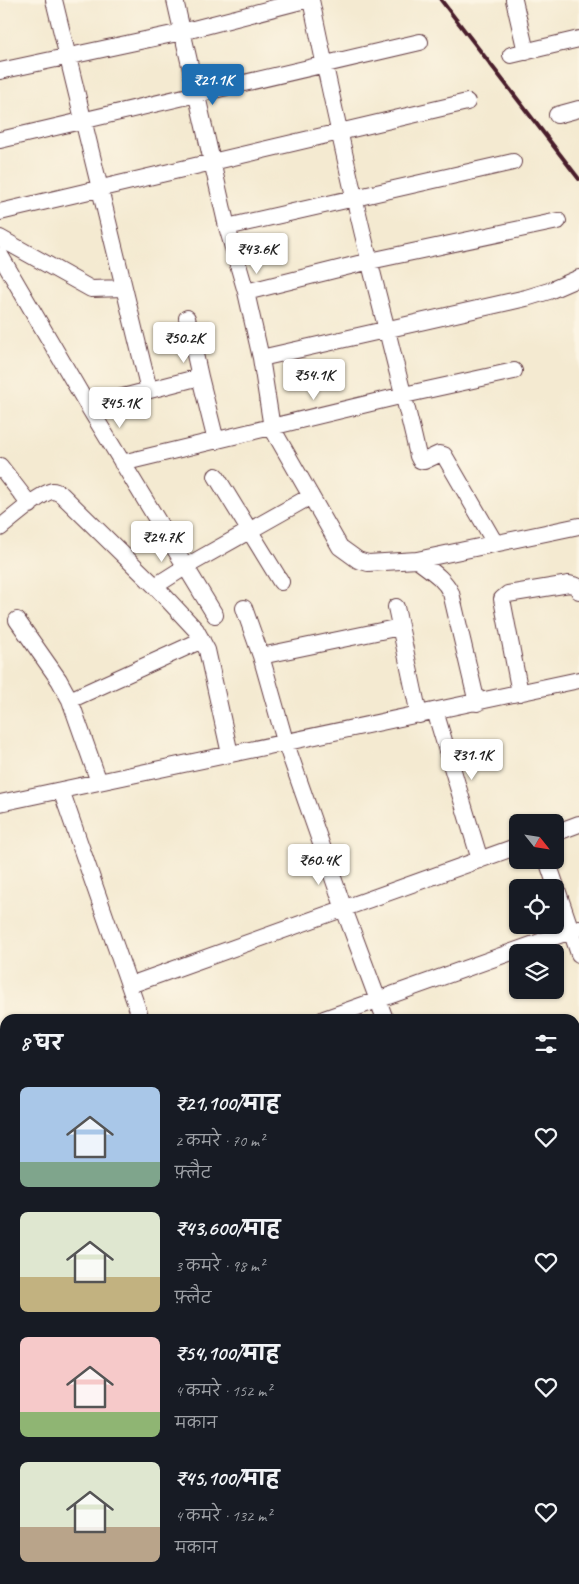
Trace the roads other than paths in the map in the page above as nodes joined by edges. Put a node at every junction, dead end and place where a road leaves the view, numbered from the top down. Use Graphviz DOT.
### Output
graph roads {
  1 [pos="54,0"];
  2 [pos="175,0"];
  3 [pos="305,0"];
  4 [pos="311,0"];
  5 [pos="514,0"];
  6 [pos="182,32"];
  7 [pos="579,39"];
  8 [pos="420,42"];
  9 [pos="67,57"];
  10 [pos="324,64"];
  11 [pos="0,71"];
  12 [pos="196,94"];
  13 [pos="467,102"];
  14 [pos="579,109"];
  15 [pos="557,115"];
  16 [pos="83,121"];
  17 [pos="340,132"];
  18 [pos="0,140"];
  19 [pos="212,162"];
  20 [pos="513,162"];
  21 [pos="100,188"];
  22 [pos="356,198"];
  23 [pos="0,212"];
  24 [pos="558,221"];
  25 [pos="227,227"];
  26 [pos="0,238"];
  27 [pos="0,258"];
  28 [pos="370,261"];
  29 [pos="579,278"];
  30 [pos="124,288"];
  31 [pos="246,292"];
  32 [pos="187,318"];
  33 [pos="386,330"];
  34 [pos="261,358"];
  35 [pos="514,371"];
  36 [pos="200,376"];
  37 [pos="149,390"];
  38 [pos="404,395"];
  39 [pos="88,406"];
  40 [pos="272,428"];
  41 [pos="216,441"];
  42 [pos="122,463"];
  43 [pos="1,470"];
  44 [pos="216,476"];
  45 [pos="311,496"];
  46 [pos="30,505"];
  47 [pos="579,526"];
  48 [pos="0,528"];
  49 [pos="251,530"];
  50 [pos="494,543"];
  51 [pos="417,560"];
  52 [pos="185,567"];
  53 [pos="281,582"];
  54 [pos="155,586"];
  55 [pos="579,591"];
  56 [pos="396,607"];
  57 [pos="244,608"];
  58 [pos="215,615"];
  59 [pos="17,620"];
  60 [pos="400,627"];
  61 [pos="202,640"];
  62 [pos="261,656"];
  63 [pos="579,680"];
  64 [pos="520,693"];
  65 [pos="70,700"];
  66 [pos="477,702"];
  67 [pos="427,713"];
  68 [pos="285,741"];
  69 [pos="230,754"];
  70 [pos="99,782"];
  71 [pos="61,790"];
  72 [pos="0,803"];
  73 [pos="579,824"];
  74 [pos="564,830"];
  75 [pos="509,849"];
  76 [pos="480,860"];
  77 [pos="551,869"];
  78 [pos="344,908"];
  79 [pos="575,930"];
  80 [pos="579,954"];
  81 [pos="130,985"];
  82 [pos="378,1000"];
  83 [pos="139,1014"];
  84 [pos="338,1014"];
  85 [pos="383,1014"];
  1 -- 9 [label="street"];
  2 -- 6 [label="street"];
  3 -- 6 [label="street"];
  4 -- 10 [label="street"];
  5 -- 7 [label="street"];
  6 -- 9 [label="street"];
  6 -- 12 [label="street"];
  8 -- 10 [label="street"];
  9 -- 11 [label="street"];
  9 -- 16 [label="street"];
  10 -- 12 [label="street"];
  10 -- 17 [label="street"];
  12 -- 16 [label="street"];
  12 -- 19 [label="street"];
  13 -- 17 [label="street"];
  14 -- 15 [label="street"];
  16 -- 18 [label="street"];
  16 -- 21 [label="street"];
  17 -- 19 [label="street"];
  17 -- 22 [label="street"];
  19 -- 21 [label="street"];
  19 -- 25 [label="street"];
  20 -- 22 [label="street"];
  21 -- 23 [label="street"];
  21 -- 30 [label="street"];
  22 -- 25 [label="street"];
  22 -- 28 [label="street"];
  24 -- 28 [label="street"];
  25 -- 31 [label="street"];
  26 -- 30 [label="street"];
  27 -- 39 [label="street"];
  28 -- 31 [label="street"];
  28 -- 33 [label="street"];
  29 -- 33 [label="street"];
  30 -- 37 [label="street"];
  31 -- 34 [label="street"];
  32 -- 36 [label="street"];
  33 -- 34 [label="street"];
  33 -- 38 [label="street"];
  34 -- 40 [label="street"];
  35 -- 38 [label="street"];
  36 -- 37 [label="street"];
  36 -- 41 [label="street"];
  37 -- 39 [label="street"];
  38 -- 40 [label="street"];
  38 -- 50 [label="street"];
  39 -- 42 [label="street"];
  40 -- 41 [label="street"];
  40 -- 45 [label="street"];
  41 -- 42 [label="street"];
  42 -- 52 [label="street"];
  43 -- 46 [label="street"];
  44 -- 49 [label="street"];
  45 -- 49 [label="street"];
  45 -- 51 [label="street"];
  46 -- 48 [label="street"];
  46 -- 54 [label="street"];
  47 -- 50 [label="street"];
  49 -- 52 [label="street"];
  49 -- 53 [label="street"];
  50 -- 51 [label="street"];
  51 -- 66 [label="street"];
  52 -- 54 [label="street"];
  52 -- 58 [label="street"];
  54 -- 61 [label="street"];
  55 -- 64 [label="street"];
  56 -- 60 [label="street"];
  57 -- 62 [label="street"];
  59 -- 65 [label="street"];
  60 -- 62 [label="street"];
  60 -- 67 [label="street"];
  61 -- 65 [label="street"];
  61 -- 69 [label="street"];
  62 -- 68 [label="street"];
  63 -- 64 [label="street"];
  64 -- 66 [label="street"];
  65 -- 70 [label="street"];
  66 -- 67 [label="street"];
  67 -- 68 [label="street"];
  67 -- 76 [label="street"];
  68 -- 69 [label="street"];
  68 -- 78 [label="street"];
  69 -- 70 [label="street"];
  70 -- 71 [label="street"];
  71 -- 72 [label="street"];
  71 -- 81 [label="street"];
  73 -- 74 [label="street"];
  75 -- 76 [label="street"];
  76 -- 78 [label="street"];
  77 -- 79 [label="street"];
  78 -- 81 [label="street"];
  78 -- 82 [label="street"];
  79 -- 80 [label="street"];
  79 -- 82 [label="street"];
  81 -- 83 [label="street"];
  82 -- 84 [label="street"];
  82 -- 85 [label="street"];
}
